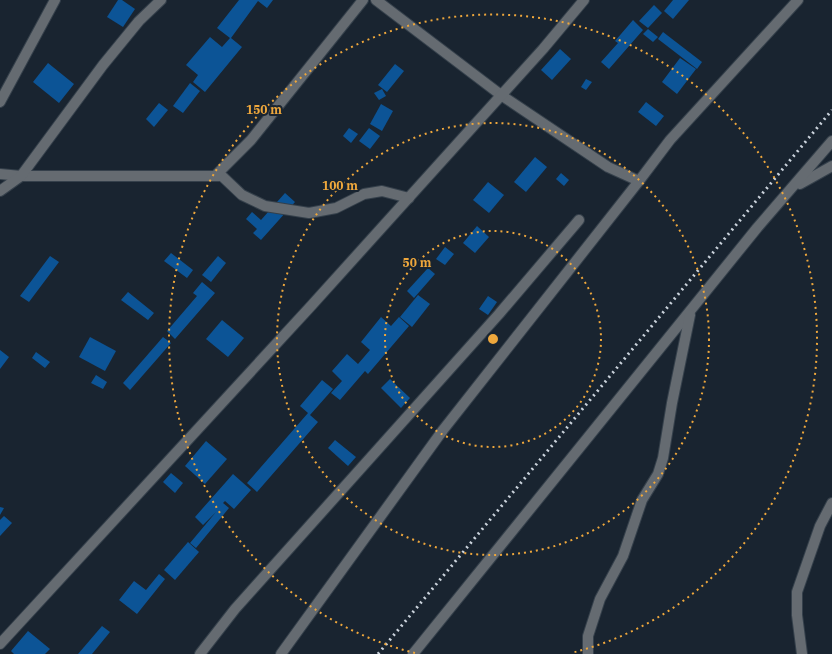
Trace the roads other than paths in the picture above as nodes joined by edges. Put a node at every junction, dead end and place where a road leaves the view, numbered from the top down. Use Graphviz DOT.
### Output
graph roads {
  1 [pos="55,0"];
  2 [pos="161,0"];
  3 [pos="363,0"];
  4 [pos="376,0"];
  5 [pos="584,0"];
  6 [pos="798,0"];
  7 [pos="501,95"];
  8 [pos="0,102"];
  9 [pos="832,141"];
  10 [pos="832,166"];
  11 [pos="0,174"];
  12 [pos="21,176"];
  13 [pos="215,176"];
  14 [pos="639,181"];
  15 [pos="793,188"];
  16 [pos="0,191"];
  17 [pos="409,198"];
  18 [pos="579,220"];
  19 [pos="690,312"];
  20 [pos="832,503"];
  21 [pos="0,644"];
  22 [pos="200,654"];
  23 [pos="281,654"];
  24 [pos="413,654"];
  25 [pos="588,654"];
  26 [pos="802,654"];
  1 -- 8 [label="street"];
  2 -- 12 [label="street"];
  3 -- 13 [label="street"];
  4 -- 7 [label="street"];
  5 -- 7 [label="street"];
  6 -- 14 [label="street"];
  7 -- 14 [label="street"];
  7 -- 17 [label="street"];
  9 -- 15 [label="street"];
  10 -- 15 [label="street"];
  11 -- 12 [label="street"];
  12 -- 13 [label="street"];
  12 -- 16 [label="street"];
  13 -- 17 [label="street"];
  14 -- 23 [label="street"];
  15 -- 19 [label="street"];
  17 -- 21 [label="street"];
  18 -- 22 [label="street"];
  19 -- 24 [label="street"];
  19 -- 25 [label="street"];
  20 -- 26 [label="street"];
}
